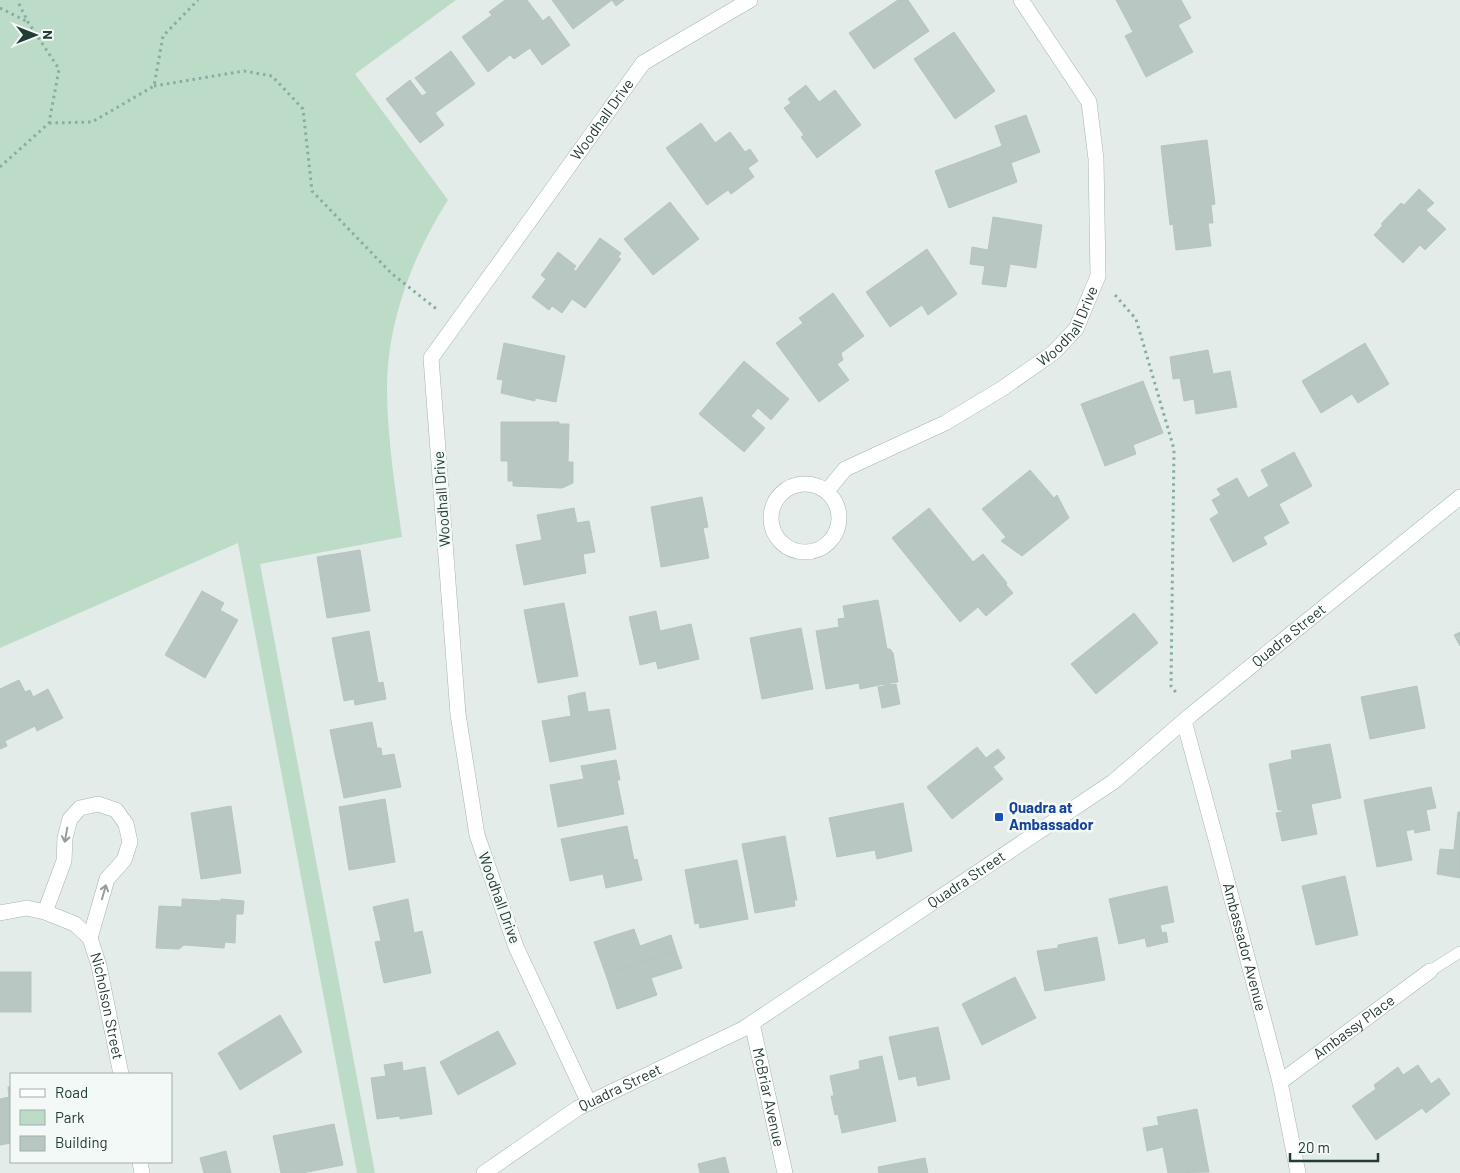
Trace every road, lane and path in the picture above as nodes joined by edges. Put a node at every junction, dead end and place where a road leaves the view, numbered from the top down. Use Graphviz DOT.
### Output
graph roads {
  1 [pos="17,0"];
  2 [pos="198,0"];
  3 [pos="750,0"];
  4 [pos="1021,0"];
  5 [pos="0,8"];
  6 [pos="28,22"];
  7 [pos="154,86"];
  8 [pos="49,123"];
  9 [pos="0,167"];
  10 [pos="1098,276"];
  11 [pos="455,324"];
  12 [pos="827,491"];
  13 [pos="1460,497"];
  14 [pos="1188,718"];
  15 [pos="45,912"];
  16 [pos="0,913"];
  17 [pos="90,938"];
  18 [pos="1460,952"];
  19 [pos="1430,971"];
  20 [pos="752,1023"];
  21 [pos="121,1073"];
  22 [pos="1280,1082"];
  23 [pos="589,1103"];
  24 [pos="484,1173"];
  25 [pos="785,1173"];
  26 [pos="1298,1173"];
  1 -- 6 [label="path"];
  2 -- 7 [label="path"];
  3 -- 11 [label="street, Woodhall Drive"];
  4 -- 10 [label="street, Woodhall Drive"];
  5 -- 6 [label="path"];
  6 -- 8 [label="path"];
  7 -- 8 [label="path"];
  7 -- 11 [label="path"];
  8 -- 9 [label="path"];
  10 -- 12 [label="street, Woodhall Drive"];
  10 -- 14 [label="path"];
  11 -- 23 [label="street, Woodhall Drive"];
  12 -- 12 [label="street"];
  13 -- 14 [label="street, Quadra Street"];
  14 -- 20 [label="street, Quadra Street"];
  14 -- 22 [label="street, Ambassador Avenue"];
  15 -- 16 [label="street, Nicholson Street"];
  15 -- 17 [label="street, Nicholson Street"];
  17 -- 15 [label="street, Nicholson Street, one-way"];
  17 -- 21 [label="street, Nicholson Street"];
  18 -- 19 [label="lane"];
  19 -- 22 [label="street, Ambassy Place"];
  20 -- 23 [label="street, Quadra Street"];
  20 -- 25 [label="street, McBriar Avenue"];
  22 -- 26 [label="street, Ambassador Avenue"];
  23 -- 24 [label="street, Quadra Street"];
}
